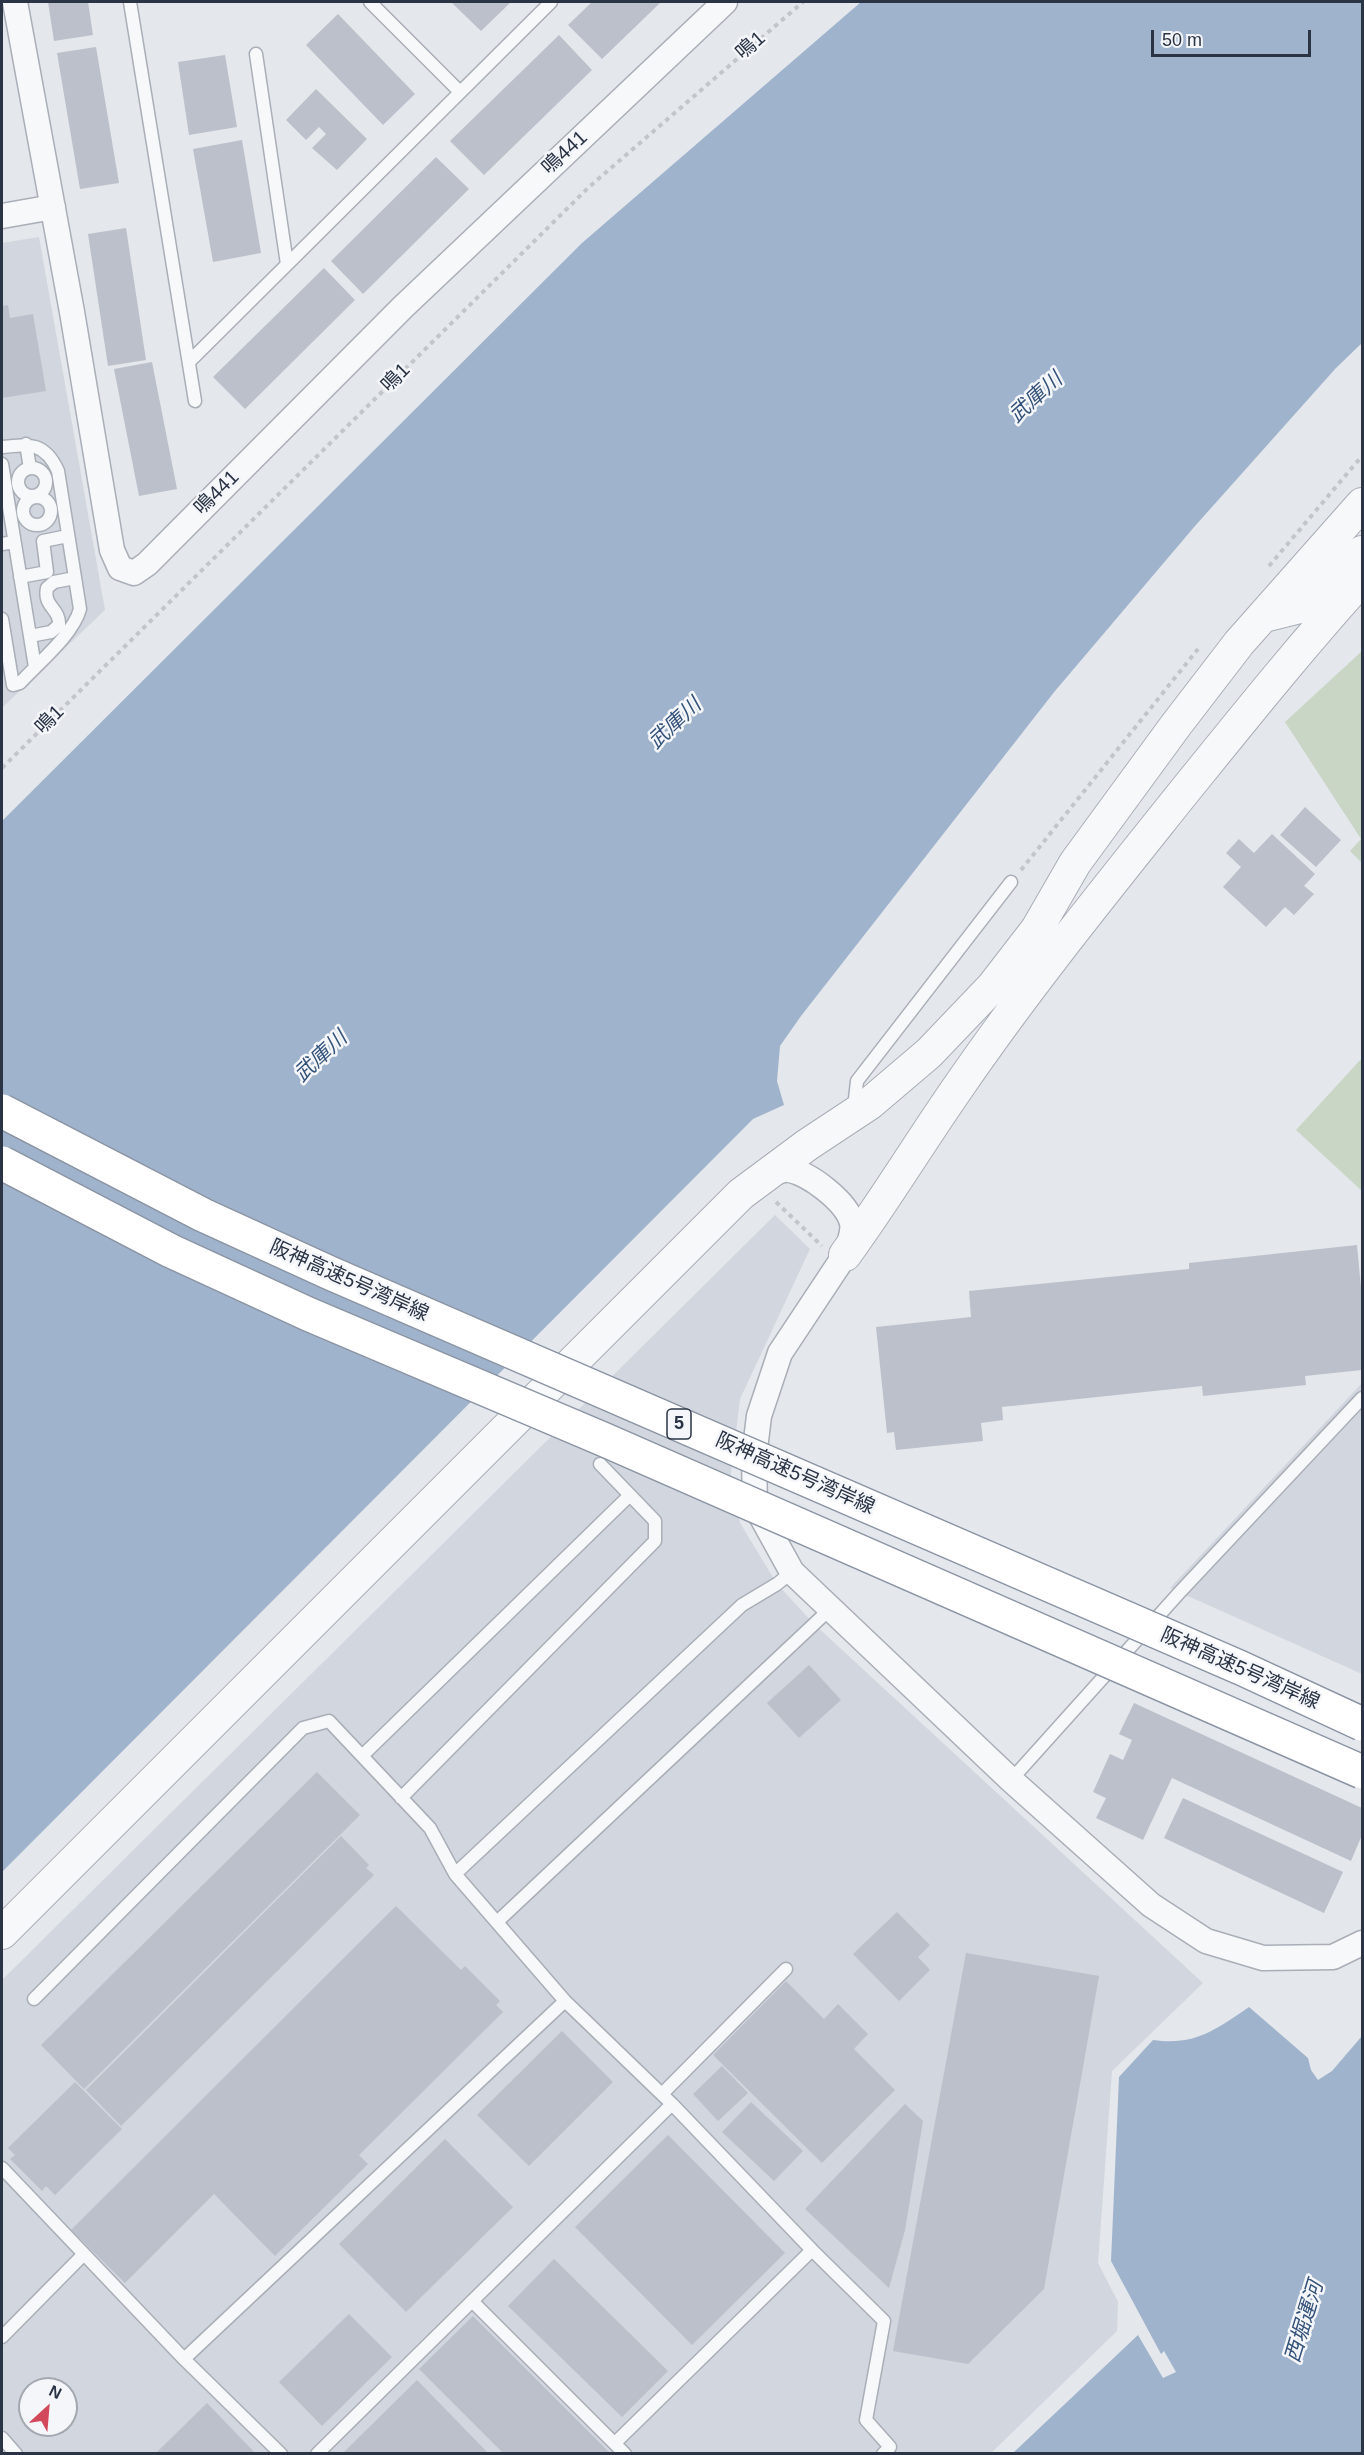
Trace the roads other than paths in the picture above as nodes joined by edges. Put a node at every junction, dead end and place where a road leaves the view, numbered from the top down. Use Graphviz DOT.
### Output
graph roads {
  1 [pos="15,2"];
  2 [pos="130,2"];
  3 [pos="370,2"];
  4 [pos="551,2"];
  5 [pos="725,2"];
  6 [pos="256,54"];
  7 [pos="460,92"];
  8 [pos="53,207"];
  9 [pos="2,216"];
  10 [pos="287,264"];
  11 [pos="189,362"];
  12 [pos="195,401"];
  13 [pos="14,446"];
  14 [pos="2,457"];
  15 [pos="2,465"];
  16 [pos="30,468"];
  17 [pos="34,496"];
  18 [pos="1362,504"];
  19 [pos="64,507"];
  20 [pos="51,509"];
  21 [pos="68,536"];
  22 [pos="8,543"];
  23 [pos="1362,552"];
  24 [pos="20,577"];
  25 [pos="75,578"];
  26 [pos="1362,579"];
  27 [pos="1264,616"];
  28 [pos="2,619"];
  29 [pos="30,636"];
  30 [pos="35,668"];
  31 [pos="1011,882"];
  32 [pos="2,1111"];
  33 [pos="853,1115"];
  34 [pos="2,1163"];
  35 [pos="764,1177"];
  36 [pos="845,1255"];
  37 [pos="1362,1398"];
  38 [pos="600,1464"];
  39 [pos="630,1495"];
  40 [pos="792,1572"];
  41 [pos="829,1610"];
  42 [pos="1362,1725"];
  43 [pos="362,1756"];
  44 [pos="1362,1772"];
  45 [pos="1011,1780"];
  46 [pos="401,1798"];
  47 [pos="455,1874"];
  48 [pos="497,1922"];
  49 [pos="2,1933"];
  50 [pos="1362,1943"];
  51 [pos="786,1969"];
  52 [pos="34,1999"];
  53 [pos="565,2001"];
  54 [pos="662,2094"];
  55 [pos="672,2104"];
  56 [pos="2,2168"];
  57 [pos="813,2250"];
  58 [pos="84,2254"];
  59 [pos="472,2301"];
  60 [pos="2,2337"];
  61 [pos="184,2359"];
  62 [pos="2,2438"];
  63 [pos="615,2443"];
  64 [pos="16,2454"];
  65 [pos="281,2454"];
  66 [pos="317,2454"];
  67 [pos="625,2454"];
  68 [pos="883,2454"];
  1 -- 8 [label="street, 鳴441"];
  2 -- 11 [label="lane"];
  3 -- 7 [label="lane"];
  4 -- 7 [label="lane"];
  5 -- 8 [label="street, 鳴441"];
  6 -- 10 [label="lane"];
  7 -- 10 [label="lane"];
  8 -- 9 [label="street"];
  10 -- 11 [label="lane"];
  11 -- 12 [label="lane"];
  13 -- 14 [label="lane"];
  13 -- 16 [label="lane"];
  13 -- 19 [label="lane"];
  15 -- 22 [label="lane"];
  16 -- 17 [label="lane"];
  16 -- 17 [label="lane"];
  17 -- 20 [label="lane"];
  17 -- 20 [label="lane"];
  18 -- 27 [label="street"];
  19 -- 20 [label="lane"];
  19 -- 21 [label="lane"];
  21 -- 24 [label="lane"];
  21 -- 25 [label="lane"];
  22 -- 24 [label="lane"];
  23 -- 27 [label="street"];
  24 -- 29 [label="lane"];
  25 -- 29 [label="lane"];
  25 -- 30 [label="lane"];
  26 -- 36 [label="street"];
  27 -- 33 [label="street"];
  28 -- 30 [label="lane"];
  29 -- 30 [label="lane"];
  31 -- 33 [label="lane"];
  32 -- 42 [label="highway, 阪神高速5号湾岸線 / 5, bridge"];
  33 -- 35 [label="street"];
  34 -- 44 [label="highway, 5, bridge"];
  35 -- 36 [label="street"];
  35 -- 49 [label="street"];
  36 -- 40 [label="street"];
  37 -- 45 [label="lane"];
  38 -- 39 [label="lane"];
  39 -- 43 [label="lane"];
  39 -- 46 [label="lane"];
  40 -- 41 [label="street"];
  40 -- 47 [label="lane"];
  41 -- 45 [label="street"];
  41 -- 48 [label="lane"];
  43 -- 46 [label="lane"];
  43 -- 52 [label="lane"];
  45 -- 50 [label="street"];
  46 -- 47 [label="lane"];
  47 -- 48 [label="lane"];
  48 -- 53 [label="lane"];
  51 -- 54 [label="lane"];
  53 -- 54 [label="lane"];
  53 -- 61 [label="lane"];
  54 -- 55 [label="lane"];
  55 -- 57 [label="lane"];
  55 -- 59 [label="lane"];
  56 -- 58 [label="lane"];
  57 -- 63 [label="lane"];
  57 -- 68 [label="lane"];
  58 -- 60 [label="lane"];
  58 -- 61 [label="lane"];
  59 -- 63 [label="lane"];
  59 -- 66 [label="lane"];
  61 -- 65 [label="lane"];
  62 -- 64 [label="lane"];
  63 -- 67 [label="lane"];
}
